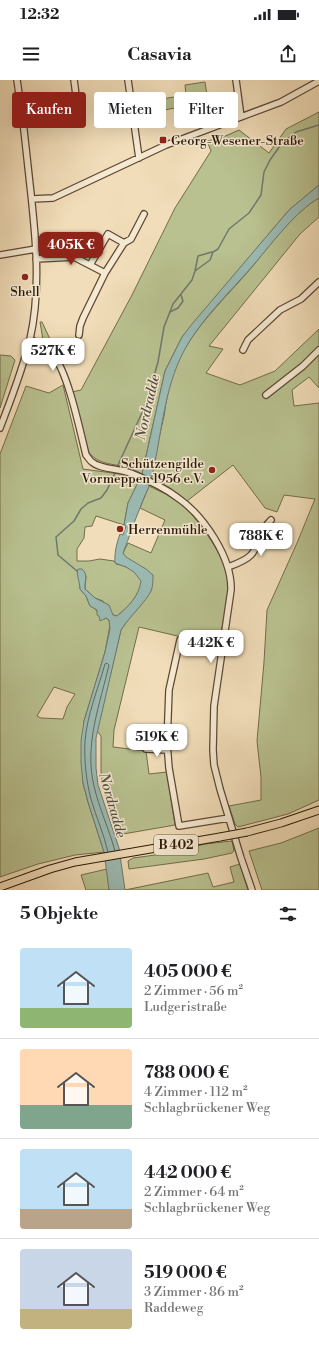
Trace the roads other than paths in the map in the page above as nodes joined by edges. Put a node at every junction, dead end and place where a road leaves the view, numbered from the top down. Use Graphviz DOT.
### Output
graph roads {
  1 [pos="17,80"];
  2 [pos="74,80"];
  3 [pos="128,80"];
  4 [pos="236,80"];
  5 [pos="315,82"];
  6 [pos="19,92"];
  7 [pos="76,92"];
  8 [pos="241,117"];
  9 [pos="24,128"];
  10 [pos="139,158"];
  11 [pos="32,199"];
  12 [pos="144,214"];
  13 [pos="124,243"];
  14 [pos="36,250"];
  15 [pos="0,255"];
  16 [pos="36,259"];
  17 [pos="90,265"];
  18 [pos="105,273"];
  19 [pos="319,282"];
  20 [pos="79,335"];
  21 [pos="30,339"];
  22 [pos="243,350"];
  23 [pos="319,350"];
  24 [pos="266,395"];
  25 [pos="0,428"];
  26 [pos="271,520"];
  27 [pos="228,567"];
  28 [pos="222,649"];
  29 [pos="146,749"];
  30 [pos="168,750"];
  31 [pos="319,810"];
  32 [pos="229,818"];
  33 [pos="0,887"];
  34 [pos="252,890"];
  1 -- 6 [label="street"];
  2 -- 7 [label="street"];
  3 -- 10 [label="street"];
  4 -- 8 [label="street"];
  5 -- 8 [label="street"];
  8 -- 10 [label="street"];
  9 -- 11 [label="street"];
  10 -- 11 [label="street"];
  11 -- 14 [label="street"];
  12 -- 13 [label="street"];
  13 -- 17 [label="street"];
  13 -- 18 [label="street"];
  14 -- 15 [label="street"];
  14 -- 16 [label="street"];
  16 -- 17 [label="street"];
  16 -- 21 [label="street"];
  17 -- 18 [label="street"];
  18 -- 20 [label="street"];
  19 -- 22 [label="street"];
  21 -- 25 [label="street"];
  21 -- 27 [label="street"];
  23 -- 24 [label="street"];
  26 -- 27 [label="street"];
  27 -- 28 [label="street"];
  28 -- 30 [label="street"];
  28 -- 32 [label="street"];
  29 -- 30 [label="street"];
  30 -- 32 [label="street"];
  31 -- 33 [label="main road, B 402, bridge"];
  32 -- 34 [label="street"];
}
